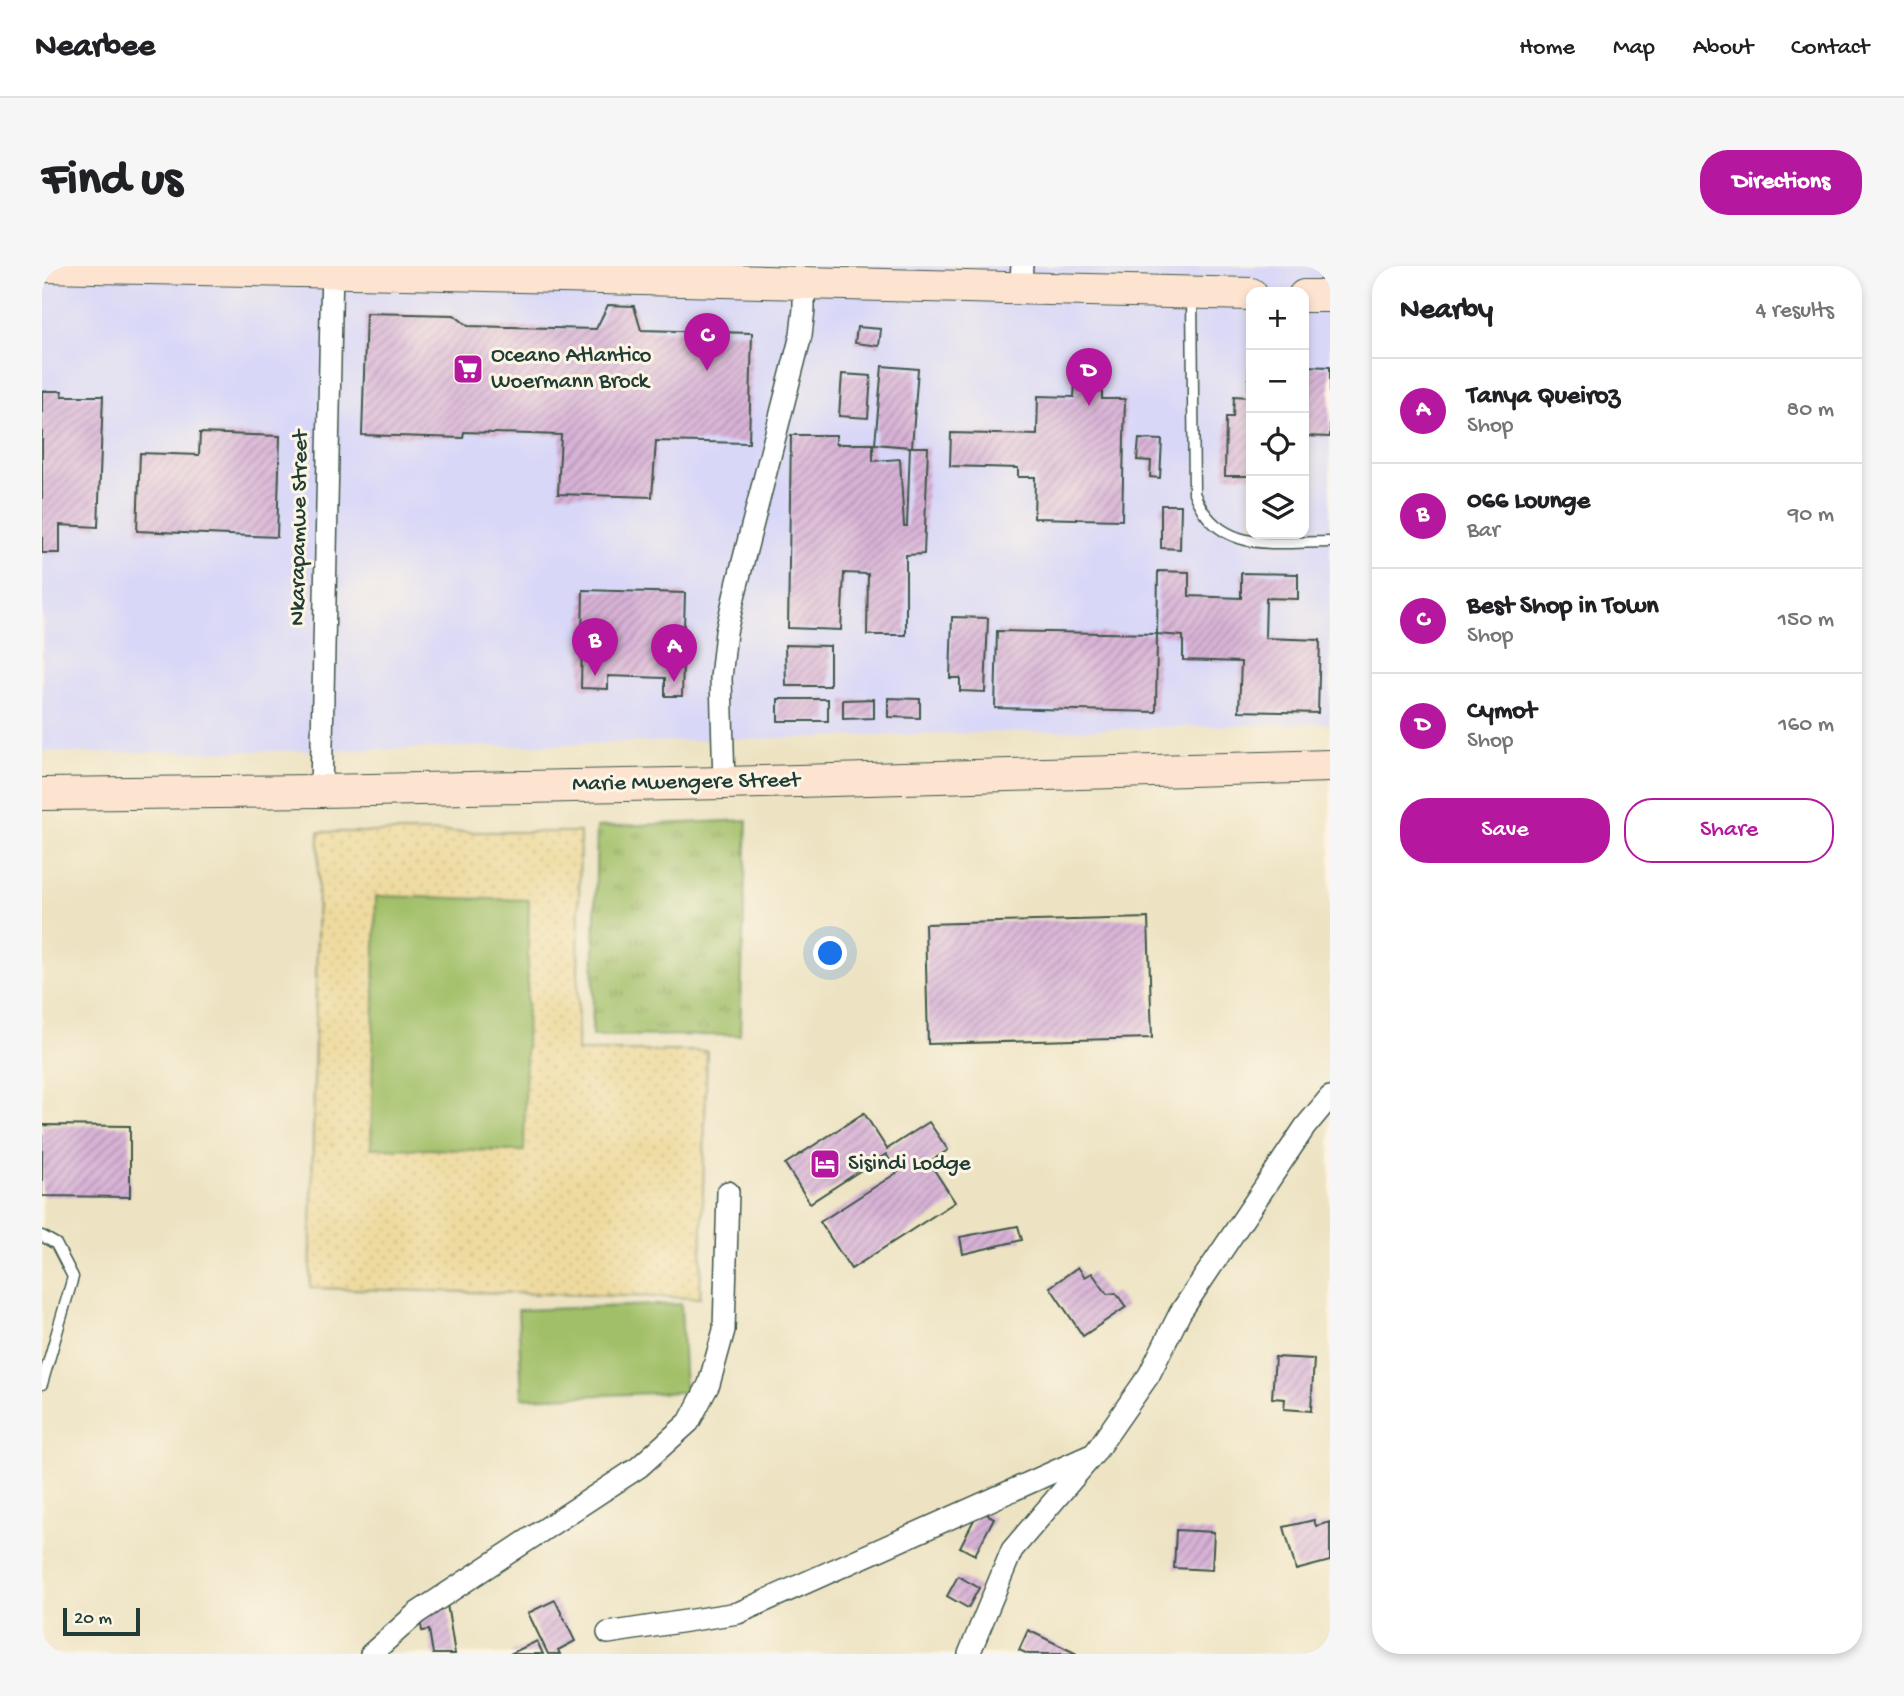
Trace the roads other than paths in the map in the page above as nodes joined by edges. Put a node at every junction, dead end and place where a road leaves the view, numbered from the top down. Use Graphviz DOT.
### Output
graph roads {
  1 [pos="42,266"];
  2 [pos="332,269"];
  3 [pos="1021,277"];
  4 [pos="804,283"];
  5 [pos="1192,293"];
  6 [pos="1246,294"];
  7 [pos="1309,296"];
  8 [pos="1330,296"];
  9 [pos="1330,542"];
  10 [pos="1330,766"];
  11 [pos="723,782"];
  12 [pos="321,791"];
  13 [pos="42,794"];
  14 [pos="1330,1097"];
  15 [pos="728,1192"];
  16 [pos="42,1236"];
  17 [pos="42,1384"];
  18 [pos="1094,1454"];
  19 [pos="608,1633"];
  20 [pos="371,1654"];
  21 [pos="970,1654"];
  1 -- 2 [label="main road"];
  2 -- 4 [label="main road"];
  2 -- 12 [label="street, Nkarapamwe Street"];
  3 -- 4 [label="main road"];
  3 -- 5 [label="main road"];
  4 -- 11 [label="street"];
  5 -- 6 [label="main road"];
  5 -- 9 [label="lane"];
  7 -- 8 [label="main road"];
  10 -- 11 [label="main road, Marie Mwengere Street"];
  11 -- 12 [label="main road, Marie Mwengere Street"];
  12 -- 13 [label="main road, Marie Mwengere Street"];
  14 -- 18 [label="street"];
  15 -- 20 [label="street"];
  16 -- 17 [label="lane"];
  18 -- 19 [label="street"];
  18 -- 21 [label="street"];
}
